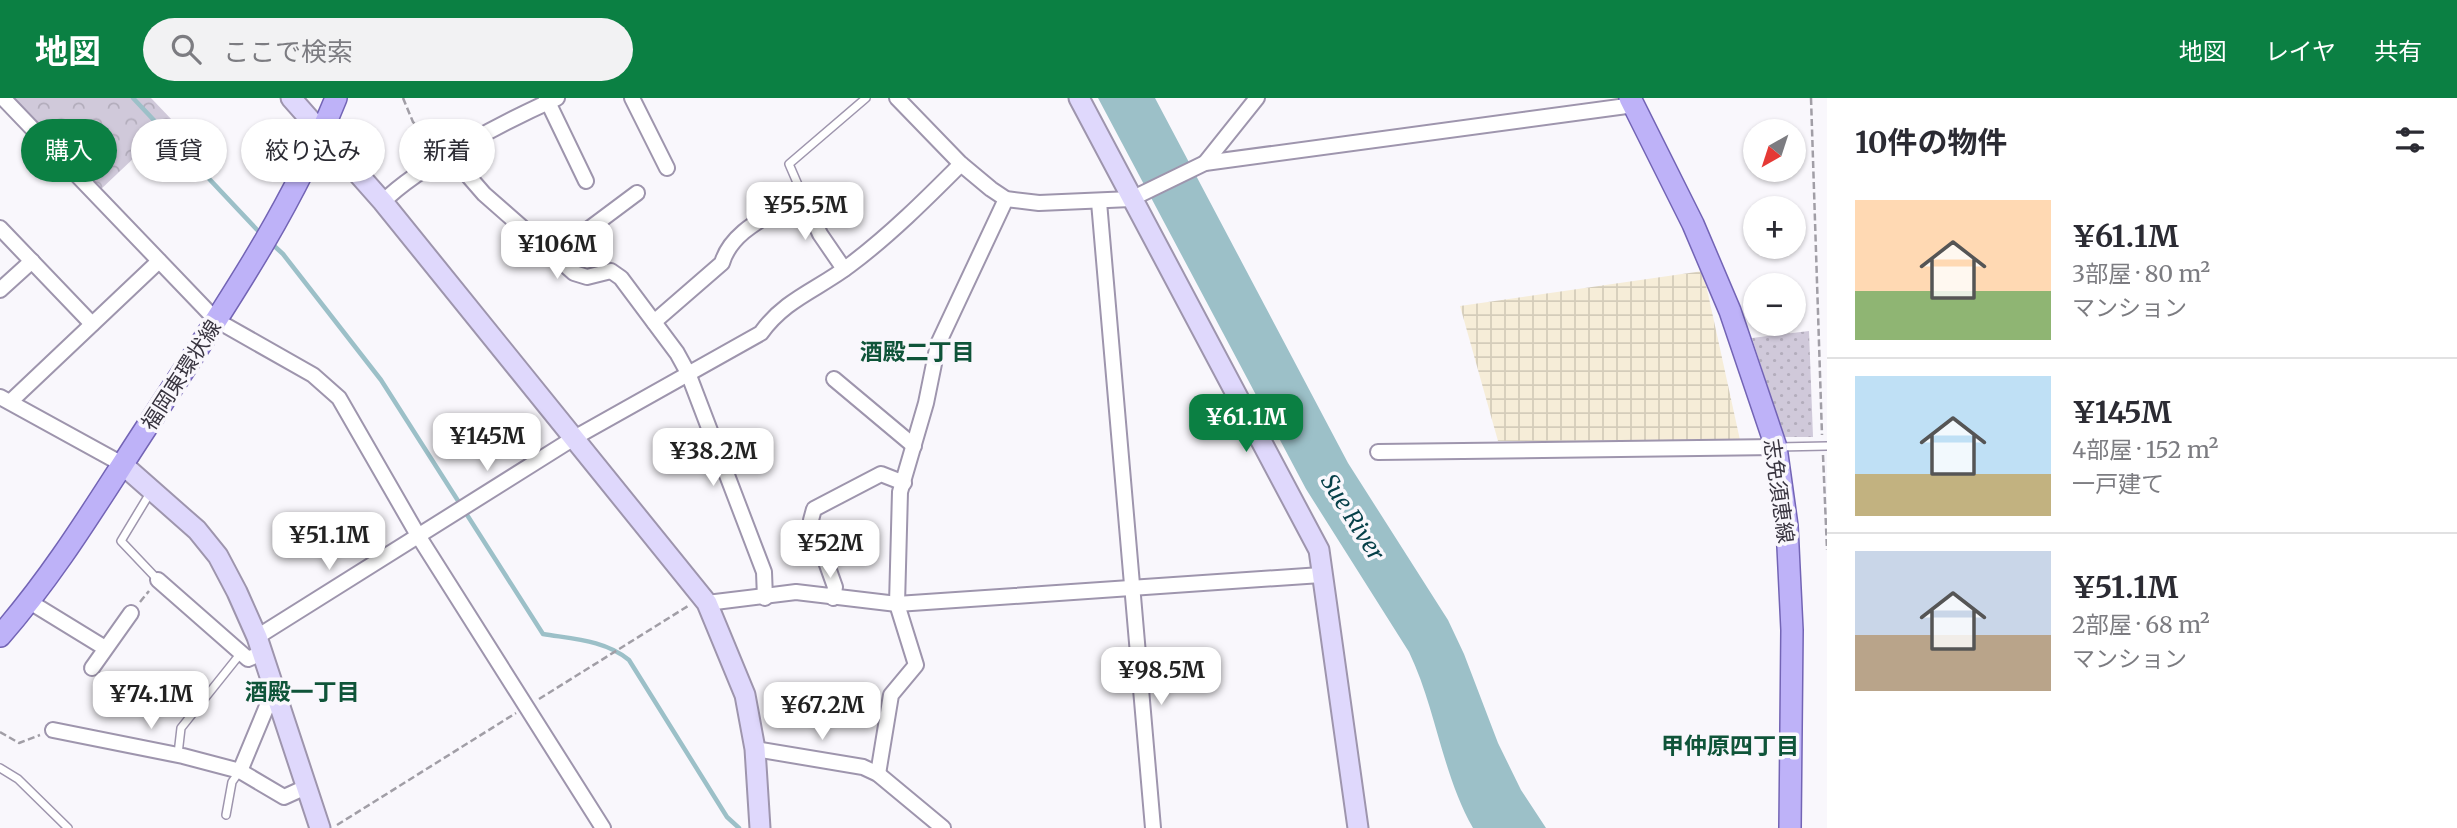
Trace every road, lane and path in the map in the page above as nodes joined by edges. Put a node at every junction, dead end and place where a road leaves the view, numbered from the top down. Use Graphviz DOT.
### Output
graph roads {
  1 [pos="3,98"];
  2 [pos="291,98"];
  3 [pos="336,98"];
  4 [pos="403,98"];
  5 [pos="632,98"];
  6 [pos="866,98"];
  7 [pos="897,98"];
  8 [pos="1079,98"];
  9 [pos="1257,98"];
  10 [pos="1811,98"];
  11 [pos="550,99"];
  12 [pos="1632,101"];
  13 [pos="310,119"];
  14 [pos="328,119"];
  15 [pos="412,119"];
  16 [pos="495,131"];
  17 [pos="961,164"];
  18 [pos="1199,166"];
  19 [pos="667,168"];
  20 [pos="586,181"];
  21 [pos="297,182"];
  22 [pos="365,182"];
  23 [pos="408,182"];
  24 [pos="474,182"];
  25 [pos="637,193"];
  26 [pos="802,194"];
  27 [pos="1137,197"];
  28 [pos="1006,199"];
  29 [pos="383,202"];
  30 [pos="1099,202"];
  31 [pos="0,228"];
  32 [pos="554,255"];
  33 [pos="32,261"];
  34 [pos="159,261"];
  35 [pos="845,269"];
  36 [pos="0,290"];
  37 [pos="216,320"];
  38 [pos="654,322"];
  39 [pos="92,324"];
  40 [pos="688,373"];
  41 [pos="834,379"];
  42 [pos="5,400"];
  43 [pos="574,438"];
  44 [pos="914,446"];
  45 [pos="1825,446"];
  46 [pos="1776,447"];
  47 [pos="1378,452"];
  48 [pos="122,464"];
  49 [pos="904,483"];
  50 [pos="152,489"];
  51 [pos="419,537"];
  52 [pos="1827,550"];
  53 [pos="1321,575"];
  54 [pos="158,580"];
  55 [pos="1133,589"];
  56 [pos="765,597"];
  57 [pos="833,598"];
  58 [pos="705,600"];
  59 [pos="30,603"];
  60 [pos="898,604"];
  61 [pos="131,613"];
  62 [pos="0,636"];
  63 [pos="260,645"];
  64 [pos="105,648"];
  65 [pos="241,653"];
  66 [pos="92,668"];
  67 [pos="278,702"];
  68 [pos="526,706"];
  69 [pos="53,730"];
  70 [pos="0,732"];
  71 [pos="755,749"];
  72 [pos="178,755"];
  73 [pos="0,768"];
  74 [pos="240,771"];
  75 [pos="878,774"];
  76 [pos="306,787"];
  77 [pos="226,815"];
  78 [pos="68,828"];
  79 [pos="320,828"];
  80 [pos="332,828"];
  81 [pos="603,828"];
  82 [pos="760,828"];
  83 [pos="943,828"];
  84 [pos="1153,828"];
  85 [pos="1358,828"];
  86 [pos="1790,828"];
  1 -- 34 [label="street"];
  2 -- 13 [label="street"];
  3 -- 14 [label="main road, 福岡東環状線"];
  4 -- 15 [label="path"];
  5 -- 19 [label="street"];
  6 -- 26 [label="lane"];
  7 -- 17 [label="street"];
  8 -- 27 [label="street"];
  9 -- 18 [label="street"];
  10 -- 45 [label="path"];
  11 -- 16 [label="street"];
  11 -- 20 [label="street"];
  12 -- 18 [label="street"];
  12 -- 46 [label="main road, 志免須恵線"];
  17 -- 28 [label="street"];
  17 -- 35 [label="street"];
  18 -- 27 [label="street"];
  21 -- 37 [label="main road, 福岡東環状線"];
  22 -- 29 [label="street"];
  23 -- 29 [label="street"];
  24 -- 32 [label="street"];
  25 -- 32 [label="street"];
  26 -- 35 [label="street"];
  26 -- 38 [label="street"];
  27 -- 30 [label="street"];
  27 -- 53 [label="street"];
  28 -- 30 [label="street"];
  28 -- 44 [label="street"];
  29 -- 43 [label="street"];
  30 -- 55 [label="street"];
  31 -- 33 [label="street"];
  32 -- 38 [label="street"];
  33 -- 36 [label="street"];
  33 -- 39 [label="street"];
  34 -- 37 [label="street"];
  34 -- 39 [label="street"];
  35 -- 40 [label="street"];
  37 -- 48 [label="main road, 福岡東環状線"];
  37 -- 51 [label="street"];
  38 -- 40 [label="street"];
  39 -- 42 [label="street"];
  40 -- 43 [label="street"];
  40 -- 56 [label="street"];
  41 -- 44 [label="street"];
  42 -- 48 [label="street"];
  43 -- 51 [label="street"];
  43 -- 58 [label="street"];
  44 -- 49 [label="street"];
  45 -- 46 [label="lane"];
  45 -- 52 [label="path"];
  46 -- 47 [label="street"];
  46 -- 86 [label="main road, 志免須恵線"];
  48 -- 50 [label="street"];
  48 -- 59 [label="main road, 福岡東環状線"];
  49 -- 57 [label="street"];
  49 -- 60 [label="street"];
  50 -- 54 [label="lane"];
  50 -- 63 [label="street"];
  51 -- 63 [label="street"];
  51 -- 68 [label="street"];
  53 -- 55 [label="street"];
  53 -- 85 [label="street"];
  54 -- 61 [label="path"];
  54 -- 65 [label="street"];
  55 -- 60 [label="street"];
  55 -- 84 [label="street"];
  56 -- 57 [label="street"];
  56 -- 58 [label="street"];
  57 -- 60 [label="street"];
  58 -- 68 [label="path"];
  58 -- 71 [label="street"];
  59 -- 62 [label="main road, 福岡東環状線"];
  59 -- 64 [label="street"];
  60 -- 75 [label="street"];
  61 -- 64 [label="street"];
  63 -- 65 [label="street"];
  63 -- 67 [label="street"];
  64 -- 66 [label="street"];
  65 -- 72 [label="lane"];
  67 -- 74 [label="street"];
  67 -- 76 [label="street"];
  68 -- 80 [label="path"];
  68 -- 81 [label="street"];
  69 -- 70 [label="path"];
  69 -- 72 [label="street"];
  71 -- 75 [label="street"];
  71 -- 82 [label="street"];
  72 -- 74 [label="street"];
  73 -- 78 [label="lane"];
  74 -- 76 [label="street"];
  74 -- 77 [label="lane"];
  75 -- 83 [label="street"];
  76 -- 79 [label="street"];
}
